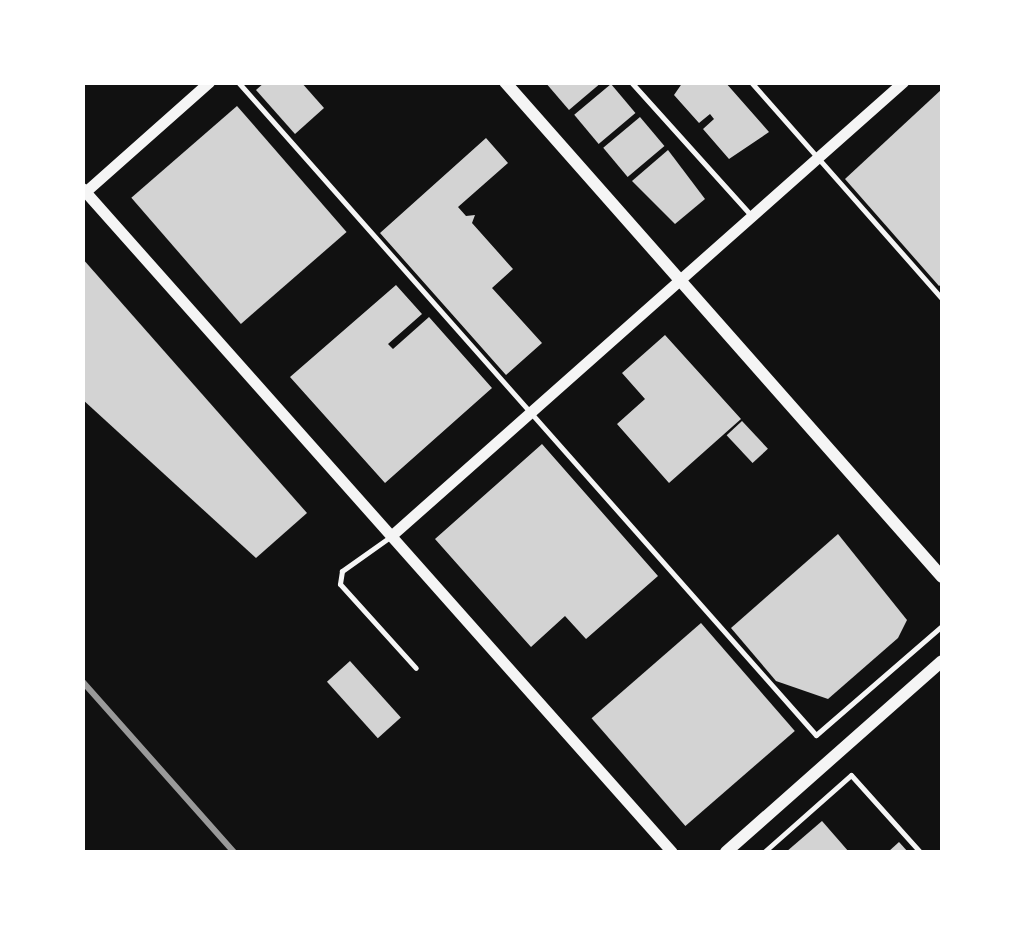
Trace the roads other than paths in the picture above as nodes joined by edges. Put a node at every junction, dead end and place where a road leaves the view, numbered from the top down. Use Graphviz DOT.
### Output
graph roads {
  1 [pos="210,82"];
  2 [pos="238,82"];
  3 [pos="504,82"];
  4 [pos="631,82"];
  5 [pos="751,82"];
  6 [pos="903,82"];
  7 [pos="818,158"];
  8 [pos="84,190"];
  9 [pos="752,216"];
  10 [pos="680,280"];
  11 [pos="942,299"];
  12 [pos="532,412"];
  13 [pos="392,535"];
  14 [pos="942,577"];
  15 [pos="942,626"];
  16 [pos="942,661"];
  17 [pos="416,668"];
  18 [pos="672,852"];
  19 [pos="726,852"];
  20 [pos="764,852"];
  21 [pos="920,852"];
  1 -- 8 [label="street"];
  2 -- 12 [label="lane"];
  3 -- 10 [label="main road"];
  4 -- 9 [label="lane"];
  5 -- 7 [label="lane"];
  6 -- 7 [label="street"];
  7 -- 9 [label="street"];
  7 -- 11 [label="lane"];
  8 -- 13 [label="street"];
  9 -- 10 [label="street"];
  10 -- 12 [label="street"];
  10 -- 14 [label="main road"];
  12 -- 13 [label="street"];
  12 -- 15 [label="lane"];
  13 -- 17 [label="lane"];
  13 -- 18 [label="street"];
  16 -- 19 [label="main road"];
  20 -- 21 [label="lane"];
}
